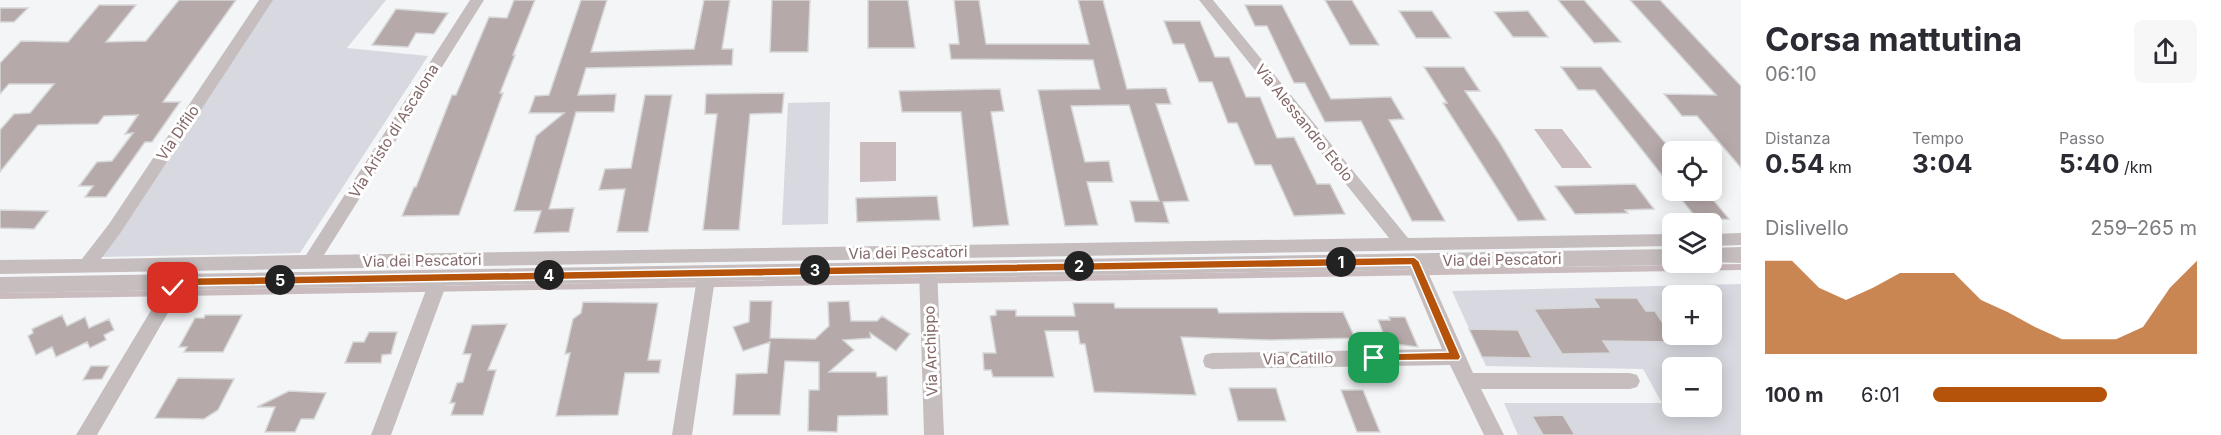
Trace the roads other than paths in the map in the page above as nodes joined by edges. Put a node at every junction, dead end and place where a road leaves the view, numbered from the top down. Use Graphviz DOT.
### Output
graph roads {
  1 [pos="266,0"];
  2 [pos="477,0"];
  3 [pos="1206,0"];
  4 [pos="1741,239"];
  5 [pos="1722,240"];
  6 [pos="1662,241"];
  7 [pos="1741,255"];
  8 [pos="1722,256"];
  9 [pos="1662,257"];
  10 [pos="310,263"];
  11 [pos="1414,263"];
  12 [pos="87,266"];
  13 [pos="0,267"];
  14 [pos="928,277"];
  15 [pos="705,281"];
  16 [pos="0,285"];
  17 [pos="435,289"];
  18 [pos="172,290"];
  19 [pos="1455,357"];
  20 [pos="1212,361"];
  21 [pos="1468,381"];
  22 [pos="1630,381"];
  23 [pos="86,435"];
  24 [pos="381,435"];
  25 [pos="682,435"];
  26 [pos="934,435"];
  27 [pos="1494,435"];
  1 -- 12 [label="street, Via Difilo"];
  2 -- 10 [label="street, Via Aristo di Ascalona"];
  3 -- 11 [label="street, Via Alessandro Etolo"];
  4 -- 5 [label="street"];
  6 -- 11 [label="street, Via dei Pescatori"];
  7 -- 8 [label="street"];
  9 -- 11 [label="street, Via dei Pescatori"];
  10 -- 11 [label="street, Via dei Pescatori"];
  10 -- 12 [label="street, Via dei Pescatori"];
  11 -- 14 [label="street, Via dei Pescatori"];
  11 -- 19 [label="street, Via Alessandro Etolo"];
  12 -- 13 [label="street, Via dei Pescatori"];
  14 -- 15 [label="street, Via dei Pescatori"];
  14 -- 26 [label="street, Via Archippo"];
  15 -- 17 [label="street, Via dei Pescatori"];
  15 -- 25 [label="street"];
  16 -- 18 [label="street, Via dei Pescatori"];
  17 -- 18 [label="street, Via dei Pescatori"];
  17 -- 24 [label="street"];
  18 -- 23 [label="street"];
  19 -- 20 [label="street, Via Catillo"];
  19 -- 21 [label="street, Via Alessandro Etolo"];
  21 -- 22 [label="street"];
  21 -- 27 [label="street, Via Alessandro Etolo"];
}
